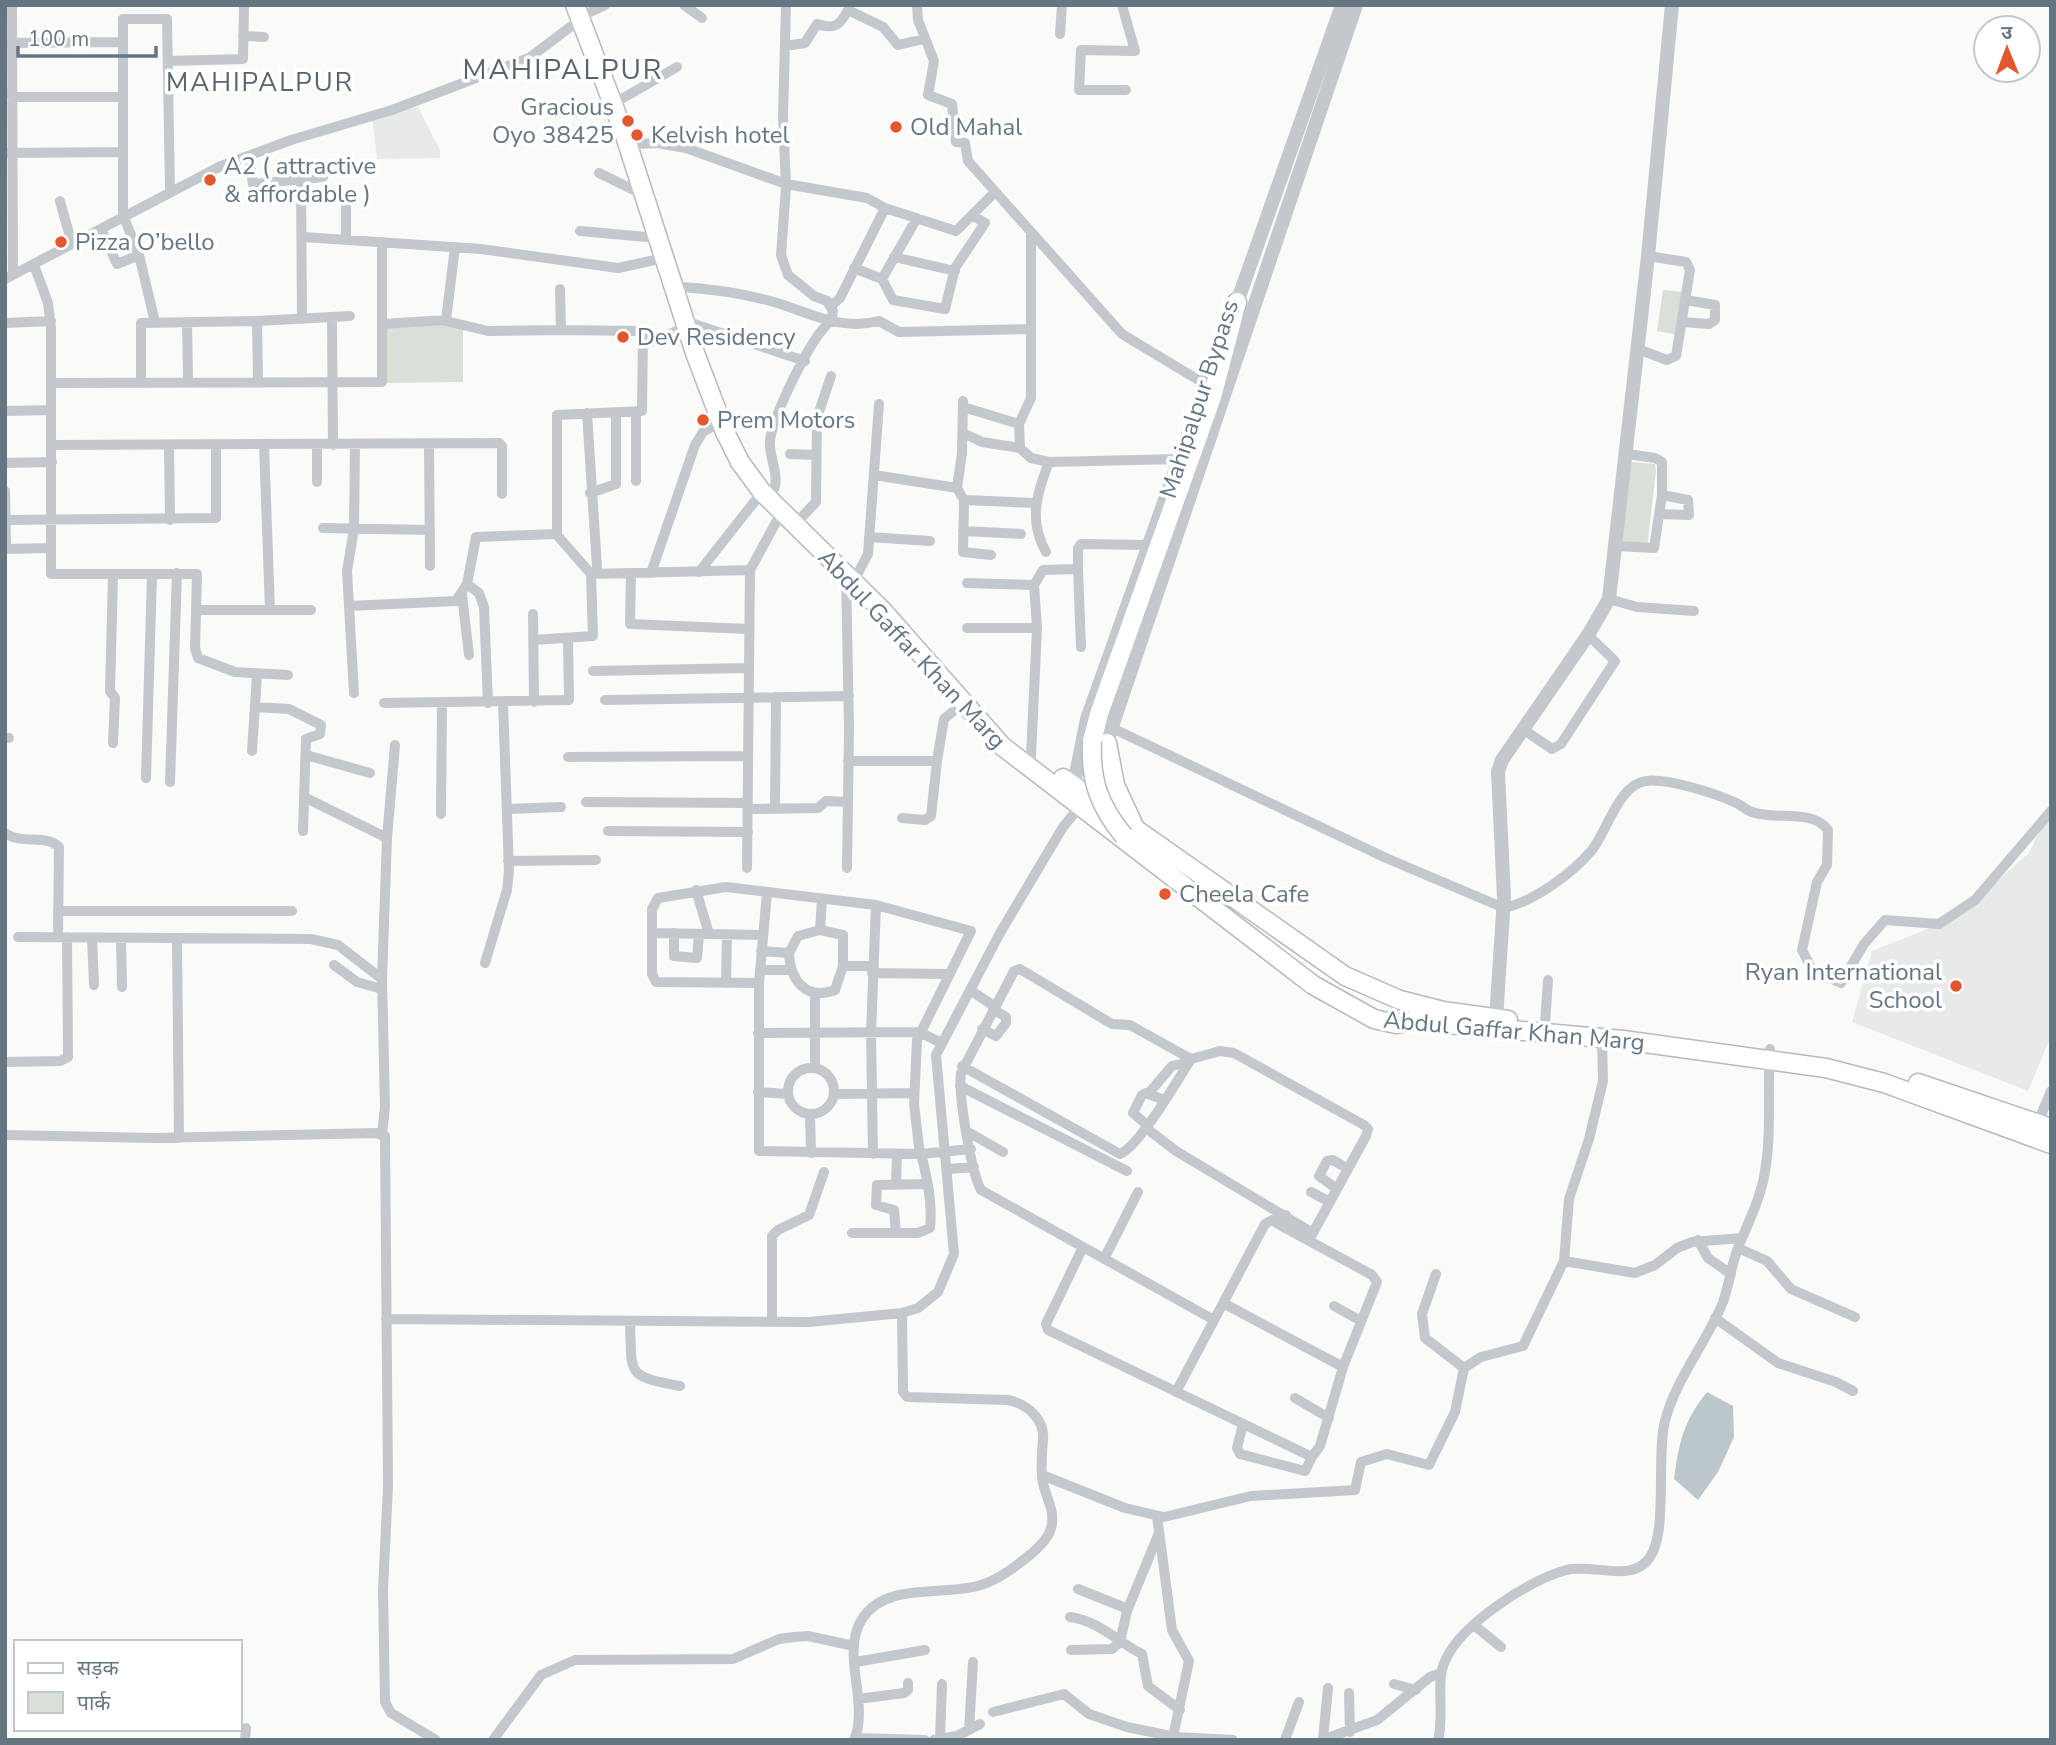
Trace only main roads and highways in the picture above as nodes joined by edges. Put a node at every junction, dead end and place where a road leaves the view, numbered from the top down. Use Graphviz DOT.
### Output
graph roads {
  1 [pos="581,11"];
  2 [pos="1237,302"];
  3 [pos="690,326"];
  4 [pos="767,493"];
  5 [pos="852,573"];
  6 [pos="1078,796"];
  7 [pos="1130,833"];
  8 [pos="1414,1021"];
  9 [pos="1770,1055"];
  10 [pos="2045,1134"];
  1 -- 3 [label="main road, Abdul Gaffar Khan Marg"];
  1 -- 3 [label="main road, Abdul Gaffar Khan Marg"];
  2 -- 7 [label="main road, bridge"];
  3 -- 4 [label="main road, Abdul Gaffar Khan Marg"];
  3 -- 4 [label="main road, Abdul Gaffar Khan Marg"];
  4 -- 5 [label="main road, Abdul Gaffar Khan Marg"];
  4 -- 5 [label="main road, Abdul Gaffar Khan Marg"];
  5 -- 6 [label="main road, Abdul Gaffar Khan Marg"];
  5 -- 6 [label="main road, Abdul Gaffar Khan Marg"];
  6 -- 7 [label="main road, Abdul Gaffar Khan Marg"];
  6 -- 8 [label="main road, Abdul Gaffar Khan Marg"];
  7 -- 8 [label="main road"];
  7 -- 9 [label="main road, Abdul Gaffar Khan Marg"];
  8 -- 9 [label="main road, Abdul Gaffar Khan Marg"];
  9 -- 10 [label="main road, Abdul Gaffar Khan Marg"];
}
